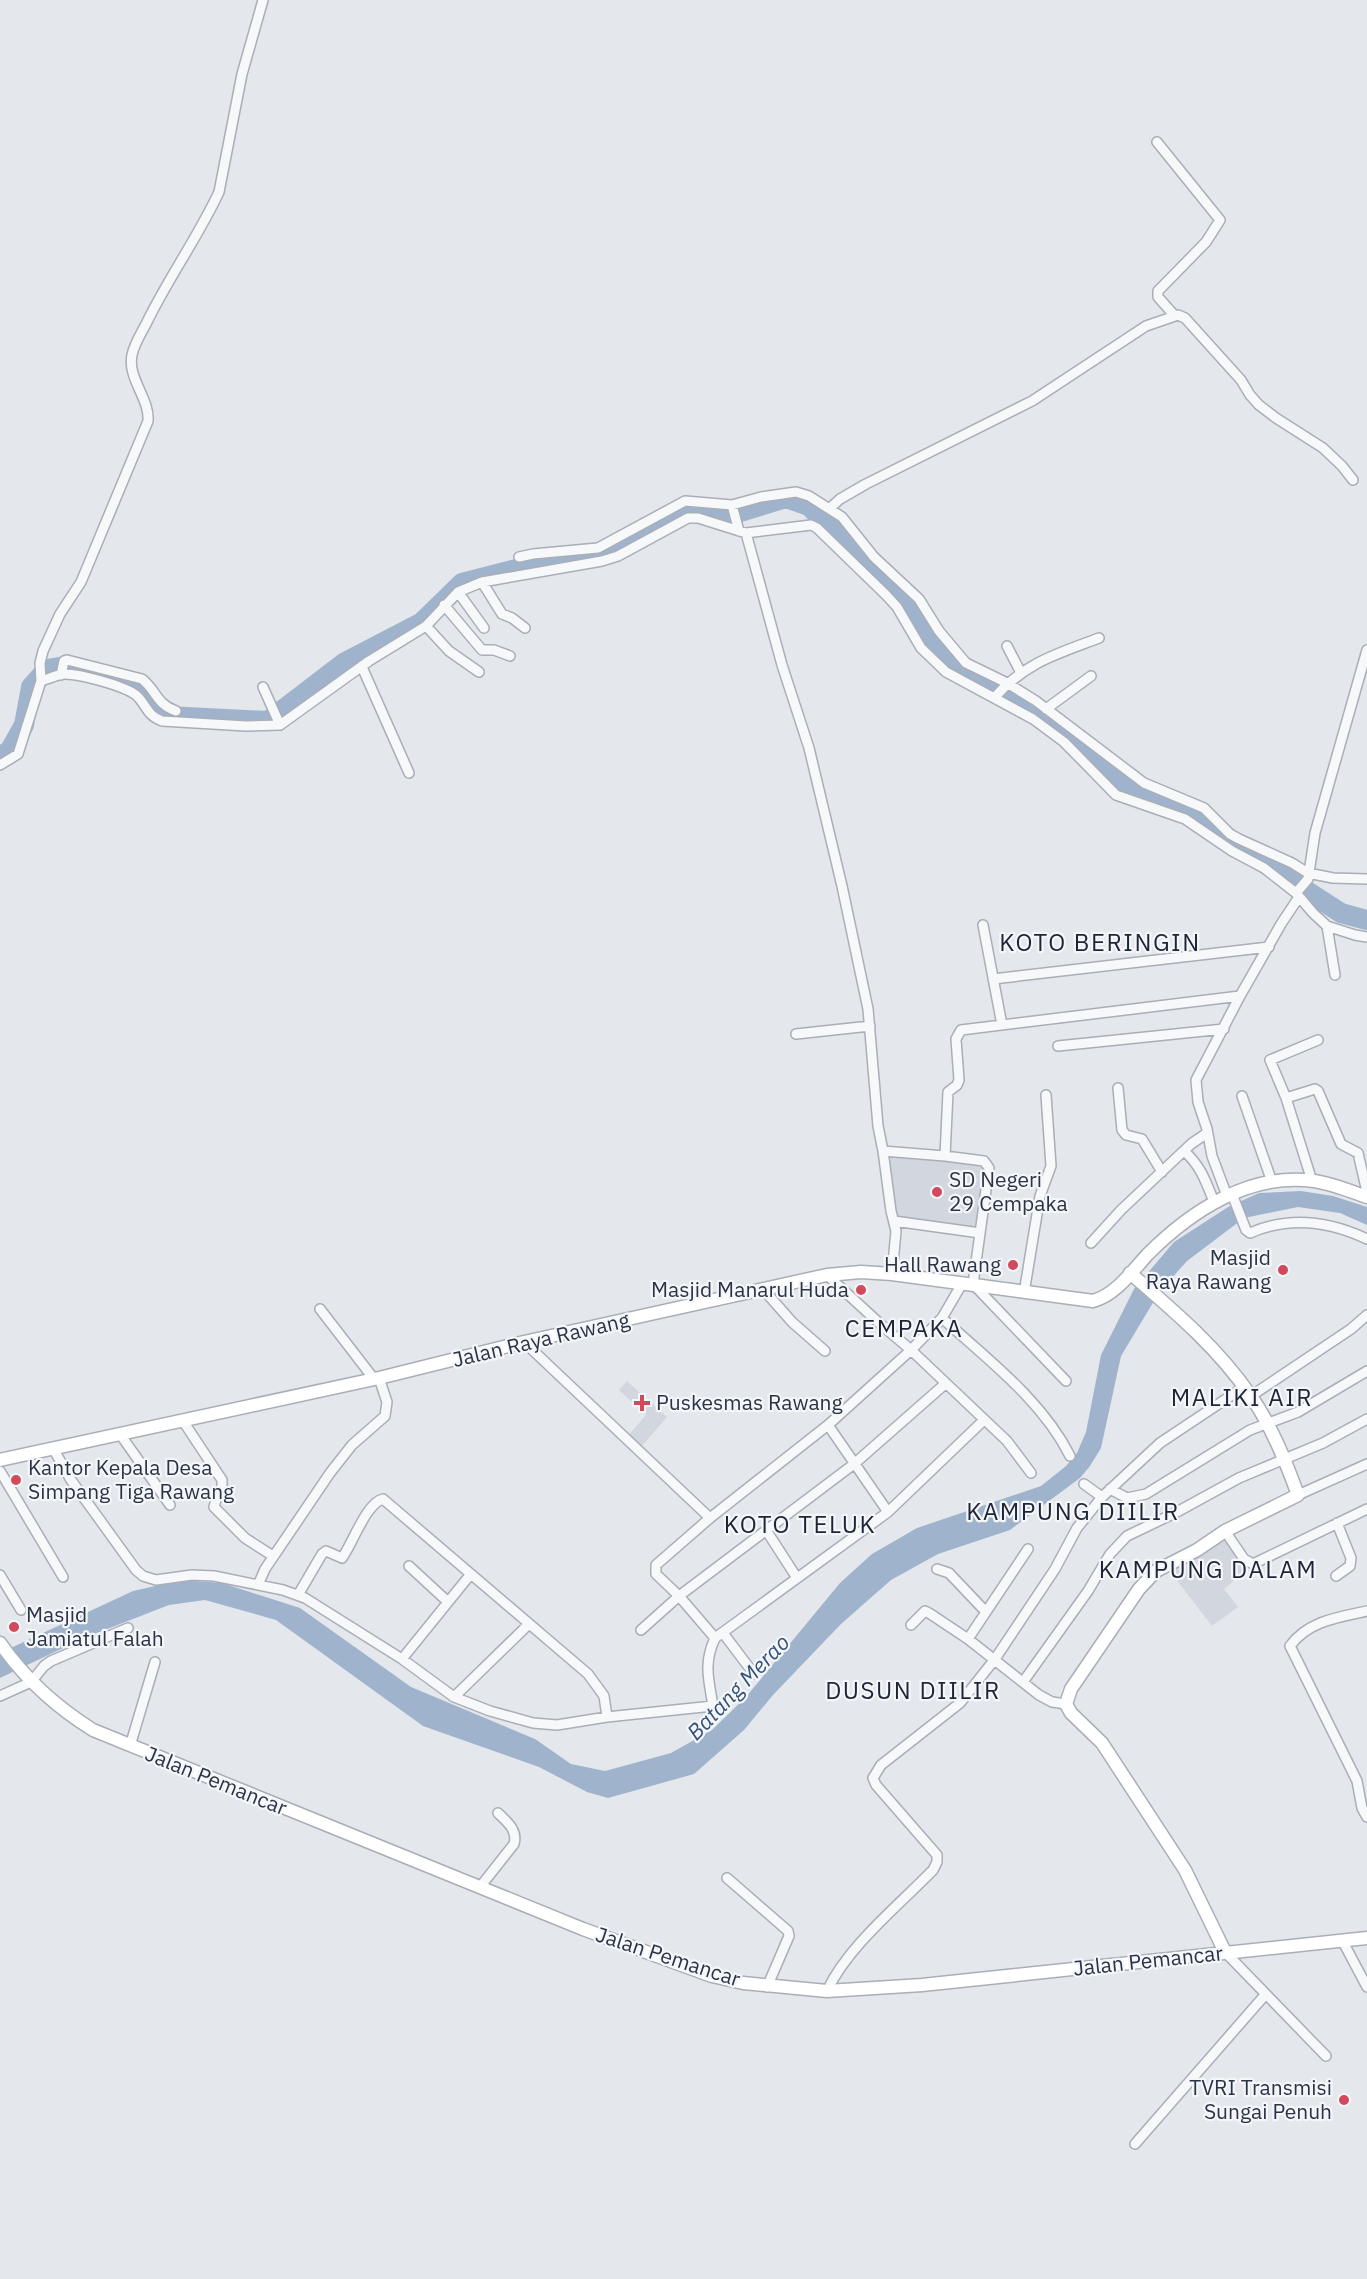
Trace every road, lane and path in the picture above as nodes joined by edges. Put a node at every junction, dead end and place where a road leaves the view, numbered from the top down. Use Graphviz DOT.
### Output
graph roads {
  1 [pos="263,0"];
  2 [pos="1157,142"];
  3 [pos="1174,315"];
  4 [pos="1353,480"];
  5 [pos="732,506"];
  6 [pos="830,508"];
  7 [pos="741,530"];
  8 [pos="519,557"];
  9 [pos="482,582"];
  10 [pos="458,592"];
  11 [pos="444,605"];
  12 [pos="426,626"];
  13 [pos="484,628"];
  14 [pos="525,628"];
  15 [pos="1099,638"];
  16 [pos="1007,646"];
  17 [pos="1367,650"];
  18 [pos="510,656"];
  19 [pos="362,667"];
  20 [pos="62,669"];
  21 [pos="480,672"];
  22 [pos="1021,672"];
  23 [pos="1091,676"];
  24 [pos="41,681"];
  25 [pos="1007,683"];
  26 [pos="263,687"];
  27 [pos="996,695"];
  28 [pos="1046,709"];
  29 [pos="176,711"];
  30 [pos="278,719"];
  31 [pos="0,765"];
  32 [pos="409,773"];
  33 [pos="1192,803"];
  34 [pos="1186,818"];
  35 [pos="1308,876"];
  36 [pos="1367,879"];
  37 [pos="1298,893"];
  38 [pos="983,925"];
  39 [pos="1327,926"];
  40 [pos="1367,937"];
  41 [pos="1269,947"];
  42 [pos="1335,975"];
  43 [pos="993,979"];
  44 [pos="1240,996"];
  45 [pos="1002,1025"];
  46 [pos="870,1026"];
  47 [pos="1224,1029"];
  48 [pos="796,1034"];
  49 [pos="1318,1040"];
  50 [pos="1058,1046"];
  51 [pos="1118,1088"];
  52 [pos="1046,1095"];
  53 [pos="1242,1096"];
  54 [pos="1286,1098"];
  55 [pos="1207,1133"];
  56 [pos="884,1151"];
  57 [pos="1184,1151"];
  58 [pos="945,1156"];
  59 [pos="1162,1172"];
  60 [pos="1312,1181"];
  61 [pos="1272,1182"];
  62 [pos="1367,1192"];
  63 [pos="1231,1197"];
  64 [pos="1367,1197"];
  65 [pos="1214,1202"];
  66 [pos="894,1221"];
  67 [pos="980,1233"];
  68 [pos="1367,1239"];
  69 [pos="1091,1244"];
  70 [pos="892,1274"];
  71 [pos="827,1275"];
  72 [pos="1134,1276"];
  73 [pos="968,1283"];
  74 [pos="763,1289"];
  75 [pos="1024,1293"];
  76 [pos="320,1309"];
  77 [pos="1367,1315"];
  78 [pos="942,1318"];
  79 [pos="524,1342"];
  80 [pos="911,1350"];
  81 [pos="825,1351"];
  82 [pos="1367,1371"];
  83 [pos="376,1379"];
  84 [pos="1065,1381"];
  85 [pos="945,1383"];
  86 [pos="1248,1392"];
  87 [pos="1367,1419"];
  88 [pos="984,1420"];
  89 [pos="183,1421"];
  90 [pos="828,1425"];
  91 [pos="1267,1425"];
  92 [pos="120,1434"];
  93 [pos="54,1450"];
  94 [pos="1071,1455"];
  95 [pos="1285,1459"];
  96 [pos="0,1460"];
  97 [pos="854,1464"];
  98 [pos="1367,1464"];
  99 [pos="0,1471"];
  100 [pos="1031,1473"];
  101 [pos="1084,1484"];
  102 [pos="1110,1490"];
  103 [pos="1298,1495"];
  104 [pos="1102,1497"];
  105 [pos="170,1505"];
  106 [pos="1367,1509"];
  107 [pos="888,1512"];
  108 [pos="710,1518"];
  109 [pos="1337,1523"];
  110 [pos="766,1530"];
  111 [pos="1225,1531"];
  112 [pos="1028,1550"];
  113 [pos="273,1556"];
  114 [pos="409,1566"];
  115 [pos="937,1569"];
  116 [pos="0,1575"];
  117 [pos="470,1575"];
  118 [pos="1336,1576"];
  119 [pos="63,1577"];
  120 [pos="797,1578"];
  121 [pos="258,1585"];
  122 [pos="298,1595"];
  123 [pos="679,1596"];
  124 [pos="448,1602"];
  125 [pos="21,1610"];
  126 [pos="1367,1611"];
  127 [pos="986,1612"];
  128 [pos="529,1624"];
  129 [pos="911,1625"];
  130 [pos="128,1628"];
  131 [pos="641,1630"];
  132 [pos="719,1636"];
  133 [pos="968,1639"];
  134 [pos="1,1644"];
  135 [pos="402,1659"];
  136 [pos="995,1659"];
  137 [pos="155,1662"];
  138 [pos="754,1674"];
  139 [pos="28,1679"];
  140 [pos="1023,1682"];
  141 [pos="0,1696"];
  142 [pos="454,1697"];
  143 [pos="1066,1704"];
  144 [pos="607,1717"];
  145 [pos="130,1746"];
  146 [pos="498,1813"];
  147 [pos="1367,1817"];
  148 [pos="727,1878"];
  149 [pos="480,1887"];
  150 [pos="1367,1938"];
  151 [pos="1342,1940"];
  152 [pos="1225,1952"];
  153 [pos="767,1987"];
  154 [pos="1367,1987"];
  155 [pos="827,1991"];
  156 [pos="1265,1995"];
  157 [pos="1326,2056"];
  158 [pos="1135,2144"];
  1 -- 24 [label="street"];
  2 -- 3 [label="street"];
  3 -- 4 [label="street"];
  3 -- 6 [label="street"];
  5 -- 6 [label="street"];
  5 -- 7 [label="street"];
  5 -- 8 [label="street"];
  6 -- 25 [label="street"];
  7 -- 9 [label="street"];
  7 -- 27 [label="street"];
  7 -- 46 [label="street"];
  9 -- 10 [label="street"];
  9 -- 14 [label="street"];
  10 -- 11 [label="street"];
  10 -- 13 [label="street"];
  11 -- 12 [label="street"];
  11 -- 18 [label="street"];
  12 -- 19 [label="street"];
  12 -- 21 [label="street"];
  15 -- 22 [label="street"];
  16 -- 22 [label="street"];
  17 -- 35 [label="street"];
  19 -- 30 [label="street"];
  19 -- 32 [label="street"];
  20 -- 24 [label="street"];
  20 -- 29 [label="street"];
  20 -- 30 [label="street"];
  22 -- 25 [label="street"];
  23 -- 28 [label="street"];
  24 -- 31 [label="street"];
  25 -- 27 [label="street"];
  25 -- 28 [label="street"];
  26 -- 30 [label="street"];
  27 -- 34 [label="street"];
  28 -- 33 [label="street"];
  33 -- 34 [label="street"];
  33 -- 35 [label="street"];
  34 -- 37 [label="street"];
  35 -- 36 [label="street"];
  35 -- 37 [label="street"];
  37 -- 39 [label="street"];
  37 -- 41 [label="street"];
  38 -- 43 [label="street"];
  39 -- 40 [label="street"];
  39 -- 42 [label="street"];
  41 -- 43 [label="street"];
  41 -- 44 [label="street"];
  43 -- 45 [label="street"];
  44 -- 45 [label="street"];
  44 -- 47 [label="street"];
  45 -- 58 [label="street"];
  46 -- 48 [label="street"];
  46 -- 56 [label="street"];
  47 -- 50 [label="street"];
  47 -- 55 [label="street"];
  49 -- 54 [label="street"];
  51 -- 59 [label="street"];
  52 -- 75 [label="street"];
  53 -- 61 [label="street"];
  54 -- 60 [label="street"];
  54 -- 62 [label="street"];
  55 -- 57 [label="street"];
  55 -- 63 [label="street"];
  56 -- 58 [label="street"];
  56 -- 66 [label="street"];
  57 -- 59 [label="street"];
  57 -- 65 [label="street"];
  58 -- 67 [label="street"];
  59 -- 69 [label="street"];
  60 -- 61 [label="main road, Jalan Raya Rawang"];
  60 -- 64 [label="main road, Jalan Raya Rawang"];
  61 -- 63 [label="main road, Jalan Raya Rawang"];
  63 -- 65 [label="main road, Jalan Raya Rawang"];
  63 -- 68 [label="street"];
  65 -- 72 [label="main road, Jalan Raya Rawang"];
  66 -- 67 [label="street"];
  66 -- 70 [label="street"];
  67 -- 73 [label="street"];
  70 -- 71 [label="main road, Jalan Raya Rawang"];
  70 -- 73 [label="main road, Jalan Raya Rawang"];
  71 -- 74 [label="main road, Jalan Raya Rawang"];
  71 -- 80 [label="street"];
  72 -- 75 [label="main road, Jalan Raya Rawang"];
  72 -- 86 [label="main road"];
  73 -- 75 [label="main road, Jalan Raya Rawang"];
  73 -- 78 [label="street"];
  73 -- 84 [label="street"];
  74 -- 79 [label="main road, Jalan Raya Rawang"];
  74 -- 81 [label="street"];
  76 -- 83 [label="street"];
  77 -- 86 [label="street"];
  78 -- 80 [label="street"];
  78 -- 94 [label="street"];
  79 -- 83 [label="main road, Jalan Raya Rawang"];
  79 -- 108 [label="street"];
  80 -- 85 [label="street"];
  80 -- 90 [label="street"];
  82 -- 91 [label="street"];
  83 -- 89 [label="main road, Jalan Raya Rawang"];
  83 -- 113 [label="street"];
  85 -- 88 [label="street"];
  85 -- 97 [label="street"];
  86 -- 91 [label="main road"];
  86 -- 102 [label="street"];
  87 -- 95 [label="street"];
  88 -- 100 [label="street"];
  88 -- 107 [label="street"];
  89 -- 92 [label="main road, Jalan Raya Rawang"];
  89 -- 113 [label="street"];
  90 -- 97 [label="street"];
  90 -- 108 [label="street"];
  91 -- 95 [label="main road"];
  91 -- 102 [label="street"];
  92 -- 93 [label="main road, Jalan Raya Rawang"];
  92 -- 105 [label="street"];
  93 -- 96 [label="main road, Jalan Raya Rawang"];
  93 -- 121 [label="street"];
  95 -- 103 [label="main road"];
  95 -- 140 [label="street"];
  97 -- 107 [label="street"];
  97 -- 110 [label="street"];
  98 -- 103 [label="street"];
  99 -- 119 [label="street"];
  101 -- 104 [label="street"];
  102 -- 104 [label="street"];
  103 -- 111 [label="main road"];
  104 -- 136 [label="street"];
  106 -- 109 [label="street"];
  107 -- 120 [label="street"];
  108 -- 123 [label="street"];
  109 -- 111 [label="street"];
  109 -- 118 [label="street"];
  110 -- 120 [label="street"];
  110 -- 123 [label="street"];
  111 -- 143 [label="main road"];
  112 -- 127 [label="street"];
  113 -- 121 [label="street"];
  114 -- 124 [label="street"];
  115 -- 127 [label="street"];
  116 -- 125 [label="street"];
  117 -- 122 [label="street"];
  117 -- 124 [label="street"];
  117 -- 128 [label="street"];
  120 -- 132 [label="street"];
  121 -- 122 [label="street"];
  122 -- 135 [label="street"];
  123 -- 131 [label="street"];
  123 -- 132 [label="street"];
  124 -- 135 [label="street"];
  126 -- 147 [label="street"];
  127 -- 133 [label="street"];
  128 -- 142 [label="street"];
  128 -- 144 [label="street"];
  129 -- 133 [label="street"];
  130 -- 139 [label="street"];
  132 -- 138 [label="street"];
  132 -- 144 [label="street"];
  133 -- 136 [label="street"];
  134 -- 139 [label="main road, Jalan Pemancar"];
  135 -- 142 [label="street"];
  136 -- 140 [label="street"];
  136 -- 155 [label="street"];
  137 -- 145 [label="street"];
  139 -- 141 [label="street"];
  139 -- 145 [label="main road, Jalan Pemancar"];
  140 -- 143 [label="street"];
  142 -- 144 [label="street"];
  143 -- 152 [label="main road"];
  145 -- 149 [label="main road, Jalan Pemancar"];
  146 -- 149 [label="street"];
  148 -- 153 [label="street"];
  149 -- 153 [label="main road, Jalan Pemancar"];
  150 -- 151 [label="main road, Jalan Pemancar"];
  151 -- 152 [label="main road, Jalan Pemancar"];
  151 -- 154 [label="street"];
  152 -- 155 [label="main road, Jalan Pemancar"];
  152 -- 156 [label="street"];
  153 -- 155 [label="main road, Jalan Pemancar"];
  156 -- 157 [label="street"];
  156 -- 158 [label="street"];
}
